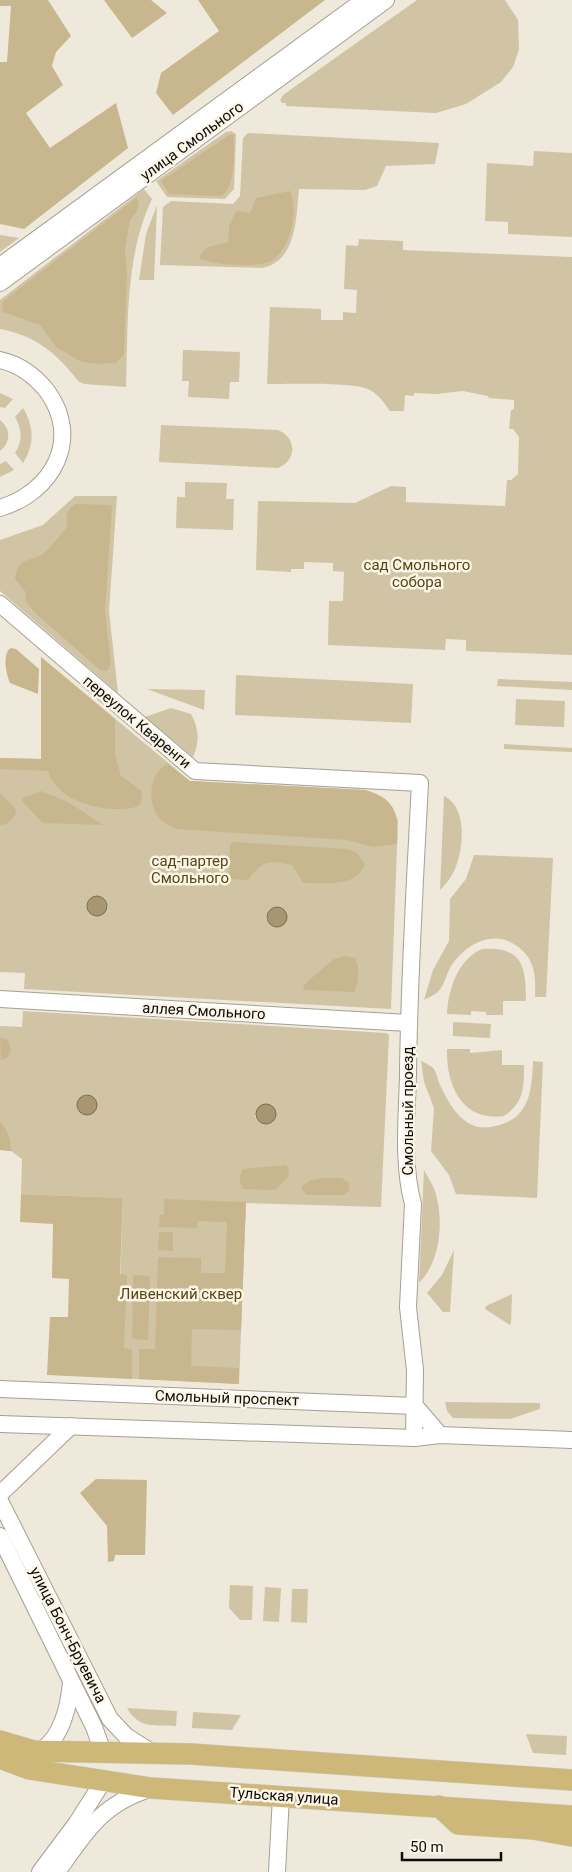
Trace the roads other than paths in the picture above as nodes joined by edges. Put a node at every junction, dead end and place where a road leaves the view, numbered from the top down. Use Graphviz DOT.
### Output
graph roads {
  1 [pos="364,0"];
  2 [pos="386,0"];
  3 [pos="0,266"];
  4 [pos="0,283"];
  5 [pos="0,360"];
  6 [pos="0,508"];
  7 [pos="0,604"];
  8 [pos="420,783"];
  9 [pos="0,1000"];
  10 [pos="408,1023"];
  11 [pos="0,1389"];
  12 [pos="415,1406"];
  13 [pos="0,1424"];
  14 [pos="72,1426"];
  15 [pos="440,1435"];
  16 [pos="414,1438"];
  17 [pos="572,1440"];
  18 [pos="0,1494"];
  19 [pos="0,1501"];
  20 [pos="0,1536"];
  21 [pos="71,1682"];
  22 [pos="0,1741"];
  23 [pos="41,1750"];
  24 [pos="103,1752"];
  25 [pos="153,1753"];
  26 [pos="0,1758"];
  27 [pos="456,1773"];
  28 [pos="104,1780"];
  29 [pos="572,1780"];
  30 [pos="151,1788"];
  31 [pos="281,1796"];
  32 [pos="446,1807"];
  33 [pos="572,1816"];
  34 [pos="572,1836"];
  35 [pos="40,1872"];
  36 [pos="57,1872"];
  37 [pos="277,1872"];
  1 -- 3 [label="street, улица Смольного"];
  2 -- 4 [label="street, улица Смольного"];
  5 -- 6 [label="street"];
  7 -- 8 [label="street, переулок Кваренги"];
  8 -- 10 [label="street, Смольный проезд"];
  9 -- 10 [label="street, аллея Смольного"];
  10 -- 12 [label="street, Смольный проезд"];
  11 -- 12 [label="street, Смольный проспект"];
  12 -- 15 [label="street"];
  12 -- 16 [label="street, Смольный проезд"];
  13 -- 14 [label="street"];
  14 -- 16 [label="street"];
  14 -- 18 [label="street"];
  15 -- 16 [label="street"];
  15 -- 17 [label="street"];
  19 -- 25 [label="street, улица Бонч-Бруевича"];
  20 -- 21 [label="street, улица Бонч-Бруевича"];
  21 -- 23 [label="street"];
  21 -- 24 [label="street, улица Бонч-Бруевича"];
  22 -- 23 [label="main road"];
  23 -- 24 [label="main road"];
  24 -- 25 [label="main road"];
  24 -- 28 [label="main road, улица Бонч-Бруевича"];
  25 -- 27 [label="main road"];
  26 -- 28 [label="main road, Тульская улица"];
  27 -- 29 [label="main road"];
  27 -- 32 [label="main road"];
  28 -- 30 [label="main road, Тульская улица"];
  28 -- 35 [label="street"];
  30 -- 31 [label="main road, Тульская улица"];
  30 -- 36 [label="street"];
  31 -- 32 [label="main road, Тульская улица"];
  31 -- 37 [label="street"];
  32 -- 33 [label="main road, Тульская улица"];
  32 -- 34 [label="main road"];
}
